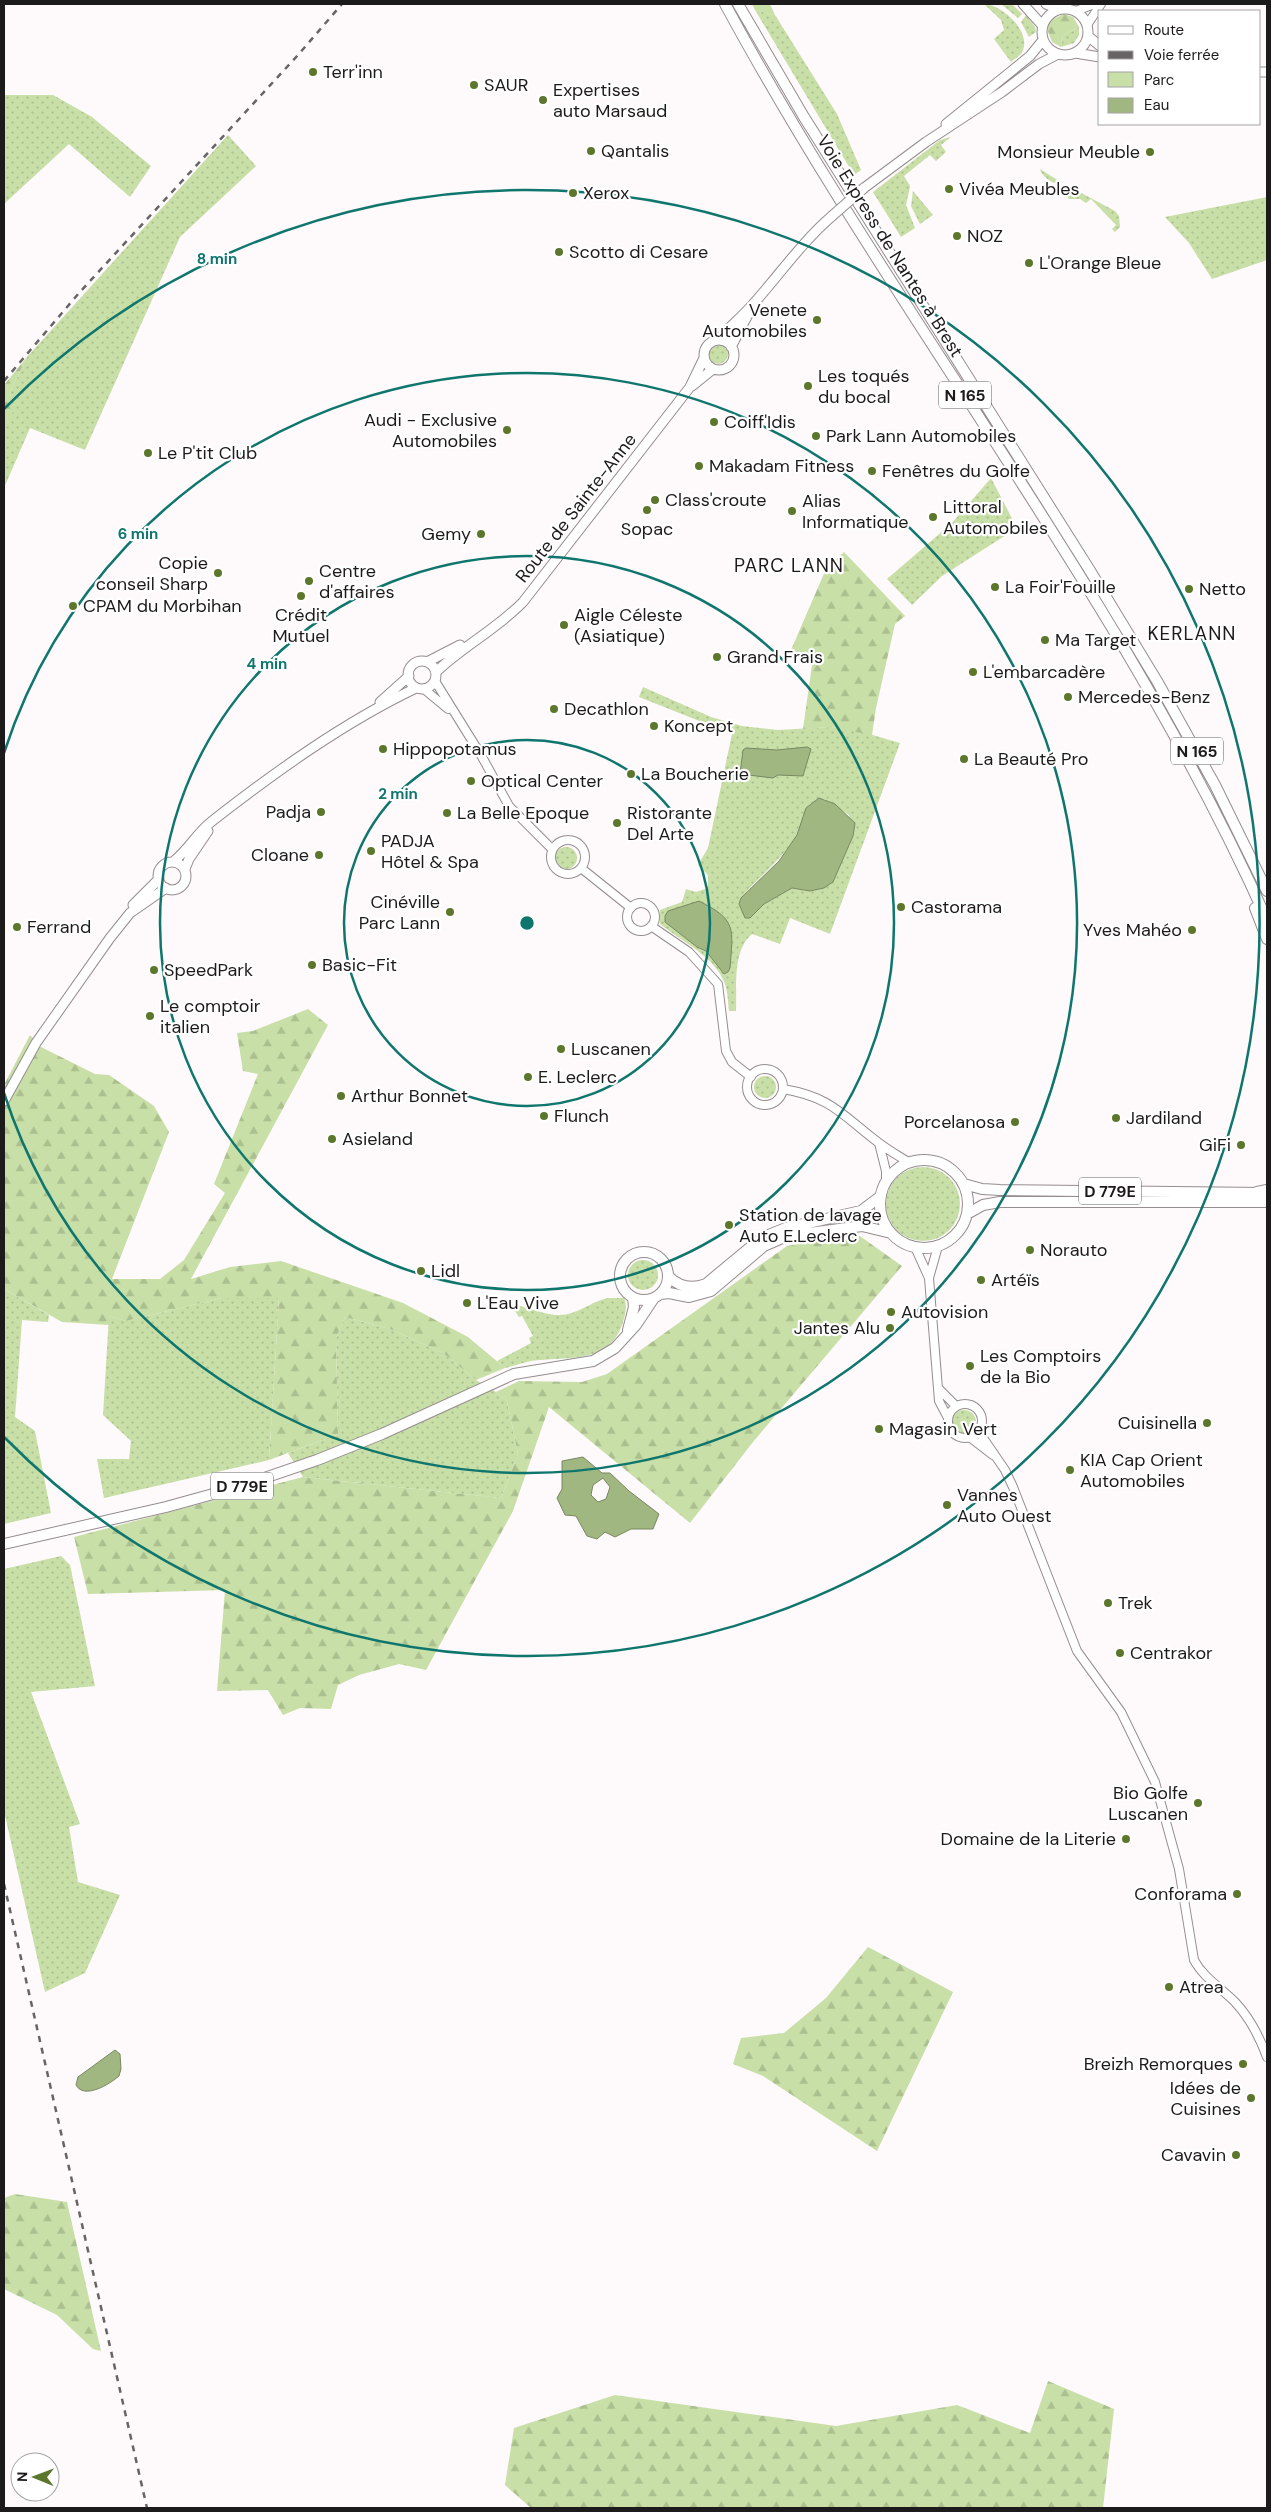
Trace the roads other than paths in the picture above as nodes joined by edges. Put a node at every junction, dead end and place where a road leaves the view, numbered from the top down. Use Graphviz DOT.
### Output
graph roads {
  1 [pos="725,4"];
  2 [pos="738,4"];
  3 [pos="1023,4"];
  4 [pos="1046,4"];
  5 [pos="1094,4"];
  6 [pos="1101,4"];
  7 [pos="1059,9"];
  8 [pos="1076,12"];
  9 [pos="1042,25"];
  10 [pos="1087,25"];
  11 [pos="1088,36"];
  12 [pos="1043,40"];
  13 [pos="1098,44"];
  14 [pos="1075,53"];
  15 [pos="1058,54"];
  16 [pos="1098,57"];
  17 [pos="926,142"];
  18 [pos="753,305"];
  19 [pos="720,340"];
  20 [pos="732,347"];
  21 [pos="704,358"];
  22 [pos="713,369"];
  23 [pos="690,387"];
  24 [pos="477,638"];
  25 [pos="427,662"];
  26 [pos="409,676"];
  27 [pos="436,676"];
  28 [pos="420,688"];
  29 [pos="374,708"];
  30 [pos="457,718"];
  31 [pos="220,815"];
  32 [pos="552,849"];
  33 [pos="174,862"];
  34 [pos="581,868"];
  35 [pos="185,869"];
  36 [pos="1263,875"];
  37 [pos="159,878"];
  38 [pos="166,888"];
  39 [pos="1253,890"];
  40 [pos="1267,891"];
  41 [pos="631,908"];
  42 [pos="1267,920"];
  43 [pos="651,926"];
  44 [pos="110,938"];
  45 [pos="1267,939"];
  46 [pos="750,1077"];
  47 [pos="783,1089"];
  48 [pos="4,1101"];
  49 [pos="879,1143"];
  50 [pos="908,1162"];
  51 [pos="886,1182"];
  52 [pos="964,1184"];
  53 [pos="1264,1192"];
  54 [pos="881,1196"];
  55 [pos="1267,1202"];
  56 [pos="967,1214"];
  57 [pos="891,1232"];
  58 [pos="938,1246"];
  59 [pos="915,1247"];
  60 [pos="668,1276"];
  61 [pos="929,1278"];
  62 [pos="657,1296"];
  63 [pos="633,1298"];
  64 [pos="626,1335"];
  65 [pos="938,1388"];
  66 [pos="956,1406"];
  67 [pos="948,1418"];
  68 [pos="979,1432"];
  69 [pos="971,1438"];
  70 [pos="994,1455"];
  71 [pos="4,1544"];
  72 [pos="1267,2057"];
  1 -- 39 [label="main road, Voie Express de Nantes à Brest / N 165"];
  2 -- 36 [label="main road, Voie Express de Nantes à Brest / N 165"];
  3 -- 9 [label="main road"];
  4 -- 7 [label="main road"];
  5 -- 8 [label="street"];
  6 -- 10 [label="street"];
  7 -- 8 [label="main road"];
  7 -- 9 [label="main road"];
  8 -- 10 [label="main road"];
  9 -- 12 [label="main road"];
  10 -- 11 [label="main road"];
  11 -- 13 [label="main road"];
  11 -- 14 [label="main road"];
  12 -- 15 [label="main road"];
  12 -- 17 [label="main road"];
  14 -- 15 [label="main road"];
  14 -- 16 [label="main road"];
  15 -- 17 [label="main road"];
  17 -- 18 [label="main road, bridge"];
  18 -- 19 [label="main road"];
  18 -- 20 [label="main road"];
  19 -- 20 [label="main road"];
  19 -- 21 [label="main road"];
  20 -- 22 [label="main road"];
  21 -- 22 [label="main road"];
  21 -- 23 [label="main road, Route de Sainte-Anne"];
  22 -- 23 [label="main road, Route de Sainte-Anne"];
  23 -- 24 [label="main road, Route de Sainte-Anne"];
  24 -- 25 [label="main road, Route de Sainte-Anne"];
  24 -- 27 [label="main road, Route de Sainte-Anne"];
  25 -- 26 [label="main road"];
  25 -- 27 [label="main road"];
  26 -- 28 [label="main road"];
  26 -- 29 [label="main road"];
  27 -- 28 [label="main road"];
  27 -- 30 [label="street"];
  28 -- 29 [label="main road"];
  28 -- 30 [label="street"];
  29 -- 31 [label="main road"];
  30 -- 32 [label="street"];
  31 -- 33 [label="main road"];
  31 -- 35 [label="main road"];
  32 -- 34 [label="street"];
  32 -- 34 [label="street"];
  33 -- 35 [label="main road"];
  33 -- 37 [label="main road"];
  34 -- 41 [label="street"];
  35 -- 38 [label="main road"];
  36 -- 40 [label="main road, Voie Express de Nantes à Brest / N 165"];
  37 -- 38 [label="main road"];
  37 -- 44 [label="main road"];
  38 -- 44 [label="main road"];
  39 -- 42 [label="main road, Voie Express de Nantes à Brest / N 165"];
  39 -- 45 [label="main road"];
  41 -- 43 [label="street"];
  41 -- 43 [label="street"];
  43 -- 46 [label="street"];
  44 -- 48 [label="main road"];
  46 -- 47 [label="street"];
  46 -- 47 [label="street"];
  47 -- 49 [label="street"];
  49 -- 50 [label="street"];
  49 -- 51 [label="street"];
  50 -- 51 [label="main road"];
  50 -- 52 [label="main road"];
  51 -- 54 [label="main road"];
  52 -- 53 [label="main road, D 779E"];
  52 -- 56 [label="main road"];
  54 -- 57 [label="main road"];
  54 -- 60 [label="main road"];
  55 -- 56 [label="main road, D 779E"];
  56 -- 58 [label="main road"];
  57 -- 59 [label="main road"];
  57 -- 62 [label="main road"];
  58 -- 59 [label="main road"];
  58 -- 61 [label="street"];
  59 -- 61 [label="street"];
  60 -- 62 [label="main road"];
  60 -- 63 [label="main road"];
  61 -- 65 [label="street"];
  62 -- 63 [label="main road"];
  62 -- 64 [label="main road, D 779E"];
  63 -- 64 [label="main road"];
  64 -- 71 [label="main road, D 779E"];
  65 -- 66 [label="street"];
  65 -- 67 [label="street"];
  66 -- 67 [label="street"];
  66 -- 68 [label="street"];
  67 -- 69 [label="street"];
  68 -- 69 [label="street"];
  68 -- 70 [label="street"];
  69 -- 70 [label="street"];
  70 -- 72 [label="street"];
}
